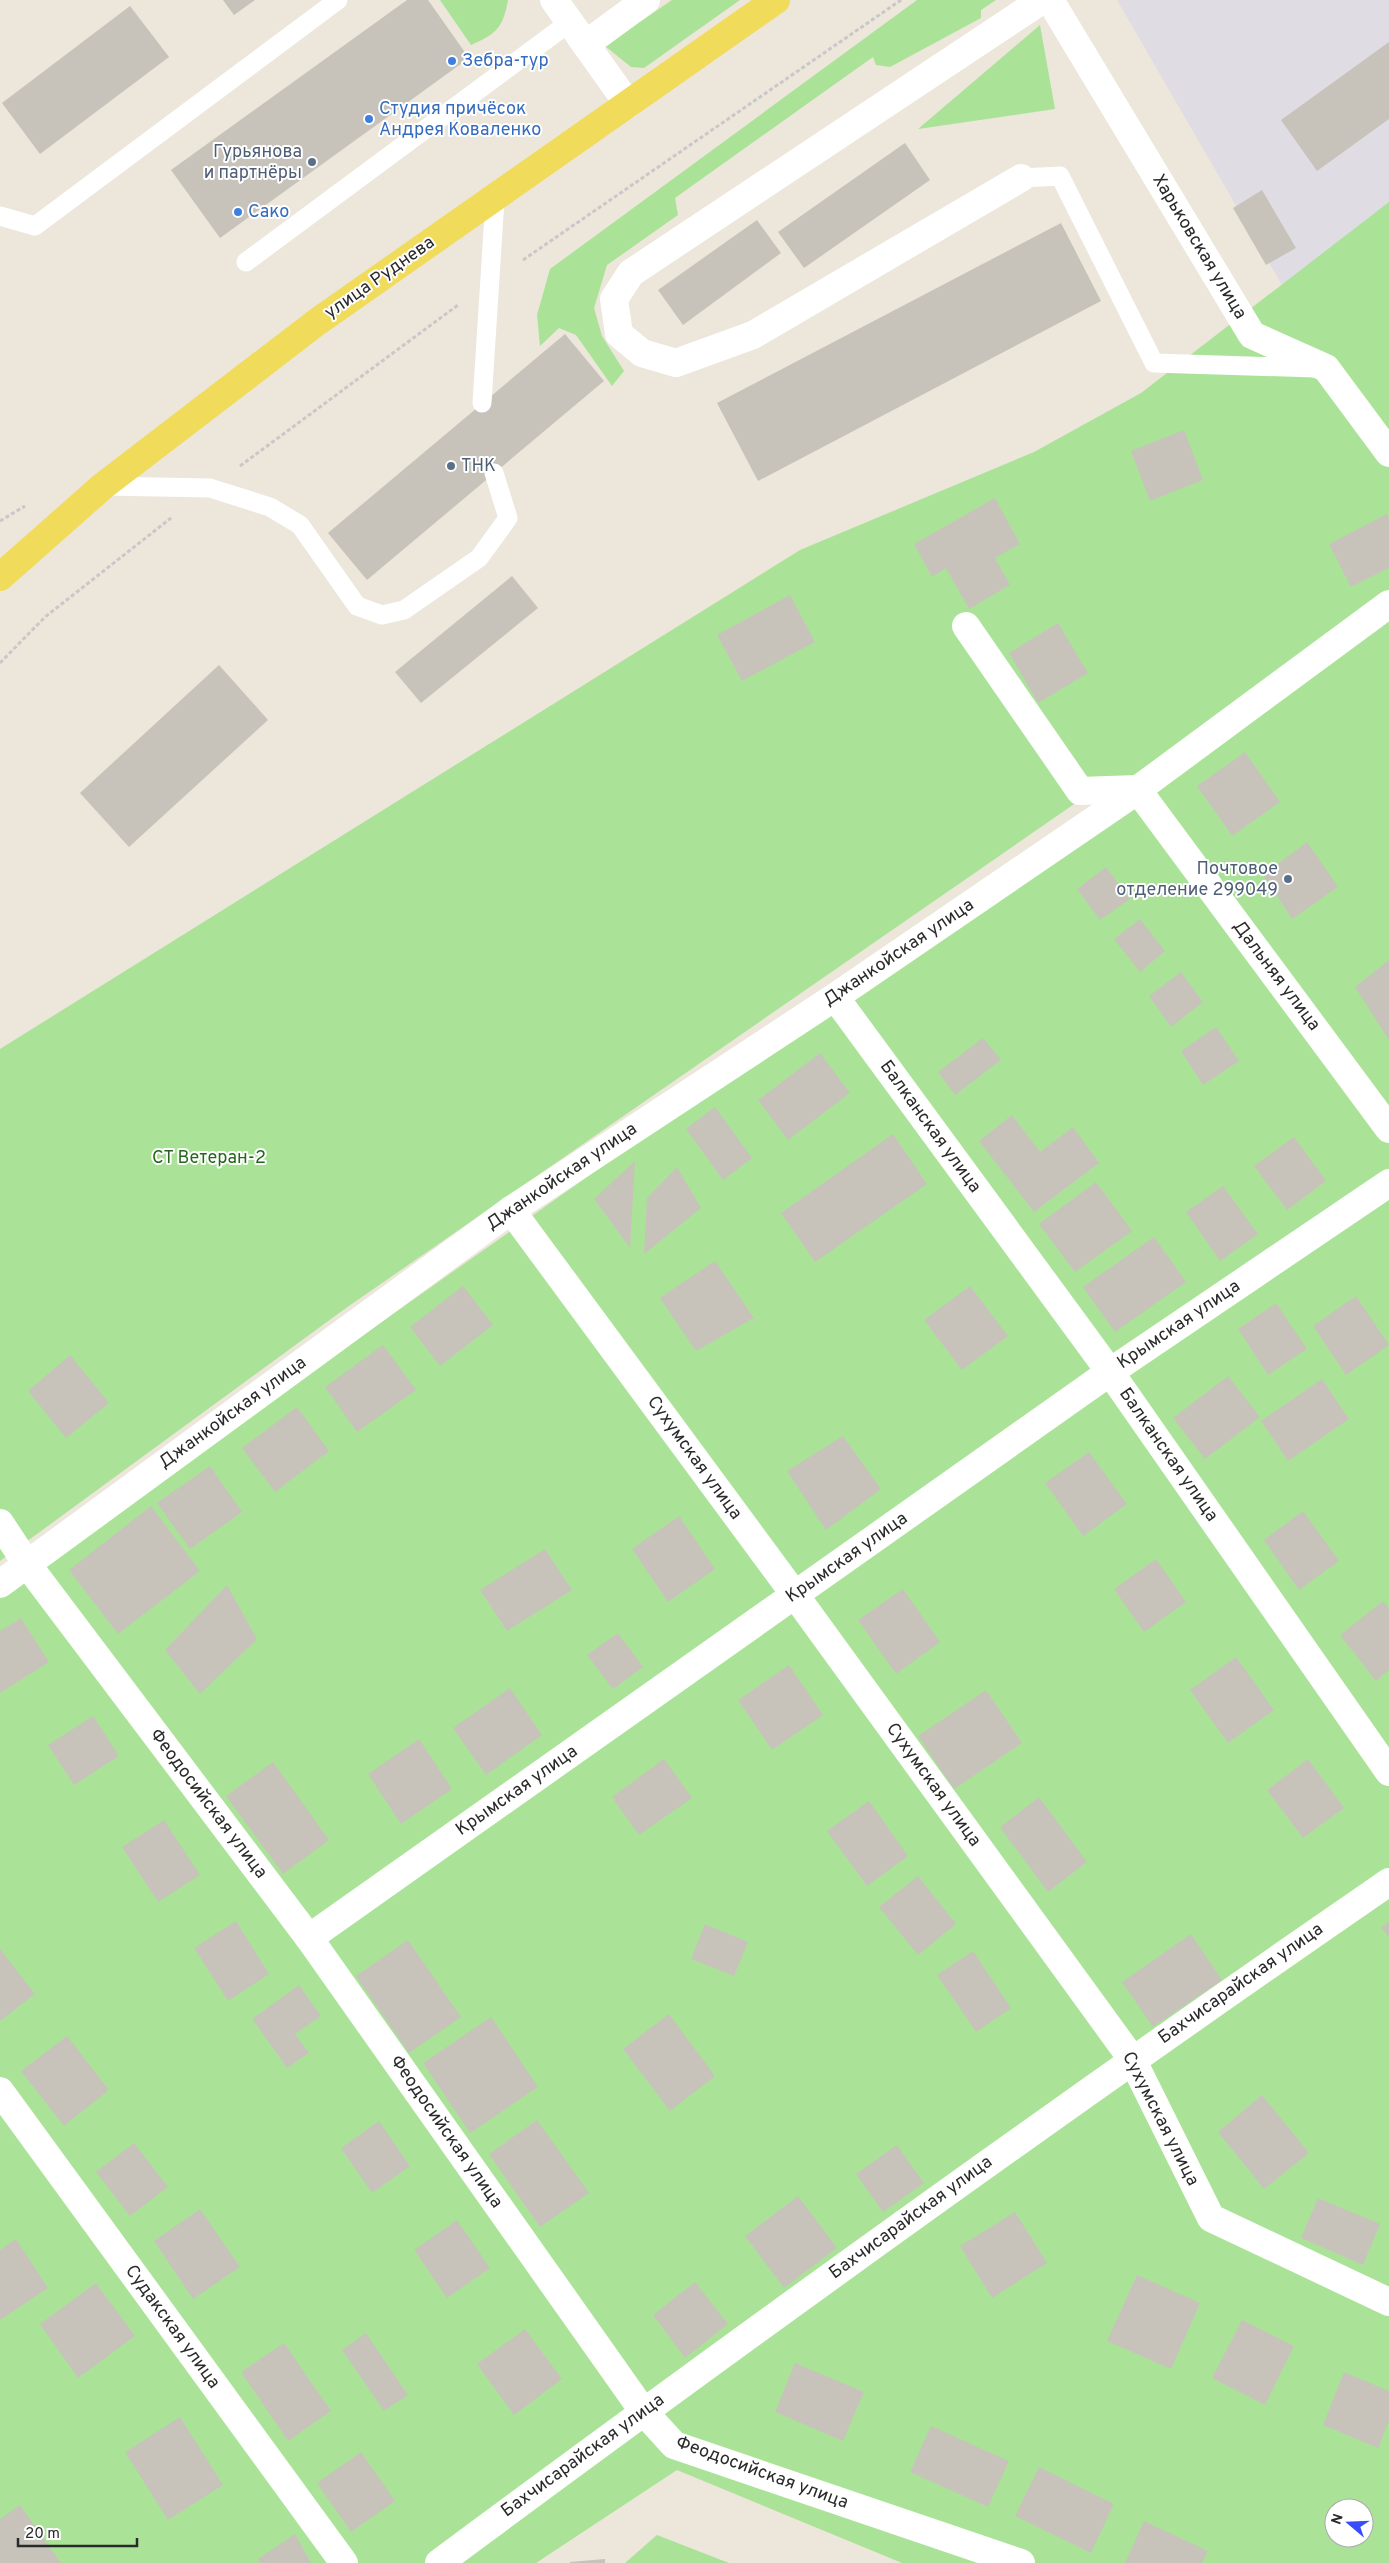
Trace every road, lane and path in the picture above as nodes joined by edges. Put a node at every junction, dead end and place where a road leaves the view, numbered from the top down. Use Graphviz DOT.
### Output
graph roads {
  1 [pos="338,0"];
  2 [pos="554,0"];
  3 [pos="646,0"];
  4 [pos="776,0"];
  5 [pos="901,0"];
  6 [pos="1042,0"];
  7 [pos="1050,0"];
  8 [pos="578,33"];
  9 [pos="628,104"];
  10 [pos="1021,178"];
  11 [pos="495,199"];
  12 [pos="0,216"];
  13 [pos="246,262"];
  14 [pos="489,283"];
  15 [pos="1326,368"];
  16 [pos="482,403"];
  17 [pos="1389,453"];
  18 [pos="494,473"];
  19 [pos="103,486"];
  20 [pos="210,488"];
  21 [pos="0,577"];
  22 [pos="1389,604"];
  23 [pos="966,626"];
  24 [pos="0,662"];
  25 [pos="1137,789"];
  26 [pos="835,997"];
  27 [pos="1389,1129"];
  28 [pos="1389,1183"];
  29 [pos="511,1210"];
  30 [pos="1110,1372"];
  31 [pos="0,1523"];
  32 [pos="27,1564"];
  33 [pos="0,1584"];
  34 [pos="795,1595"];
  35 [pos="1389,1772"];
  36 [pos="1389,1882"];
  37 [pos="309,1938"];
  38 [pos="1132,2059"];
  39 [pos="0,2091"];
  40 [pos="1389,2302"];
  41 [pos="643,2411"];
  42 [pos="344,2563"];
  43 [pos="439,2563"];
  44 [pos="1021,2563"];
  1 -- 12 [label="lane"];
  2 -- 8 [label="street"];
  3 -- 8 [label="street"];
  4 -- 9 [label="main road, улица Руднева"];
  5 -- 14 [label="path"];
  6 -- 10 [label="street"];
  7 -- 15 [label="street, Харьковская улица"];
  8 -- 9 [label="street"];
  8 -- 13 [label="lane"];
  9 -- 11 [label="main road, улица Руднева"];
  10 -- 15 [label="lane"];
  11 -- 14 [label="lane"];
  11 -- 19 [label="main road, улица Руднева"];
  14 -- 16 [label="lane"];
  14 -- 20 [label="path"];
  15 -- 17 [label="street, Харьковская улица"];
  18 -- 20 [label="lane"];
  19 -- 20 [label="lane"];
  19 -- 21 [label="main road, улица Руднева"];
  20 -- 24 [label="path"];
  22 -- 25 [label="street, Джанкойская улица"];
  23 -- 25 [label="street"];
  25 -- 26 [label="street, Джанкойская улица"];
  25 -- 27 [label="street, Дальняя улица"];
  26 -- 29 [label="street, Джанкойская улица"];
  26 -- 30 [label="street, Балканская улица"];
  28 -- 30 [label="street, Крымская улица"];
  29 -- 32 [label="street, Джанкойская улица"];
  29 -- 34 [label="street, Сухумская улица"];
  30 -- 34 [label="street, Крымская улица"];
  30 -- 35 [label="street, Балканская улица"];
  31 -- 32 [label="street, Феодосийская улица"];
  32 -- 33 [label="street, Джанкойская улица"];
  32 -- 37 [label="street, Феодосийская улица"];
  34 -- 37 [label="street, Крымская улица"];
  34 -- 38 [label="street, Сухумская улица"];
  36 -- 38 [label="street, Бахчисарайская улица"];
  37 -- 41 [label="street, Феодосийская улица"];
  38 -- 40 [label="street, Сухумская улица"];
  38 -- 41 [label="street, Бахчисарайская улица"];
  39 -- 42 [label="street, Судакская улица"];
  41 -- 43 [label="street, Бахчисарайская улица"];
  41 -- 44 [label="street, Феодосийская улица"];
}
